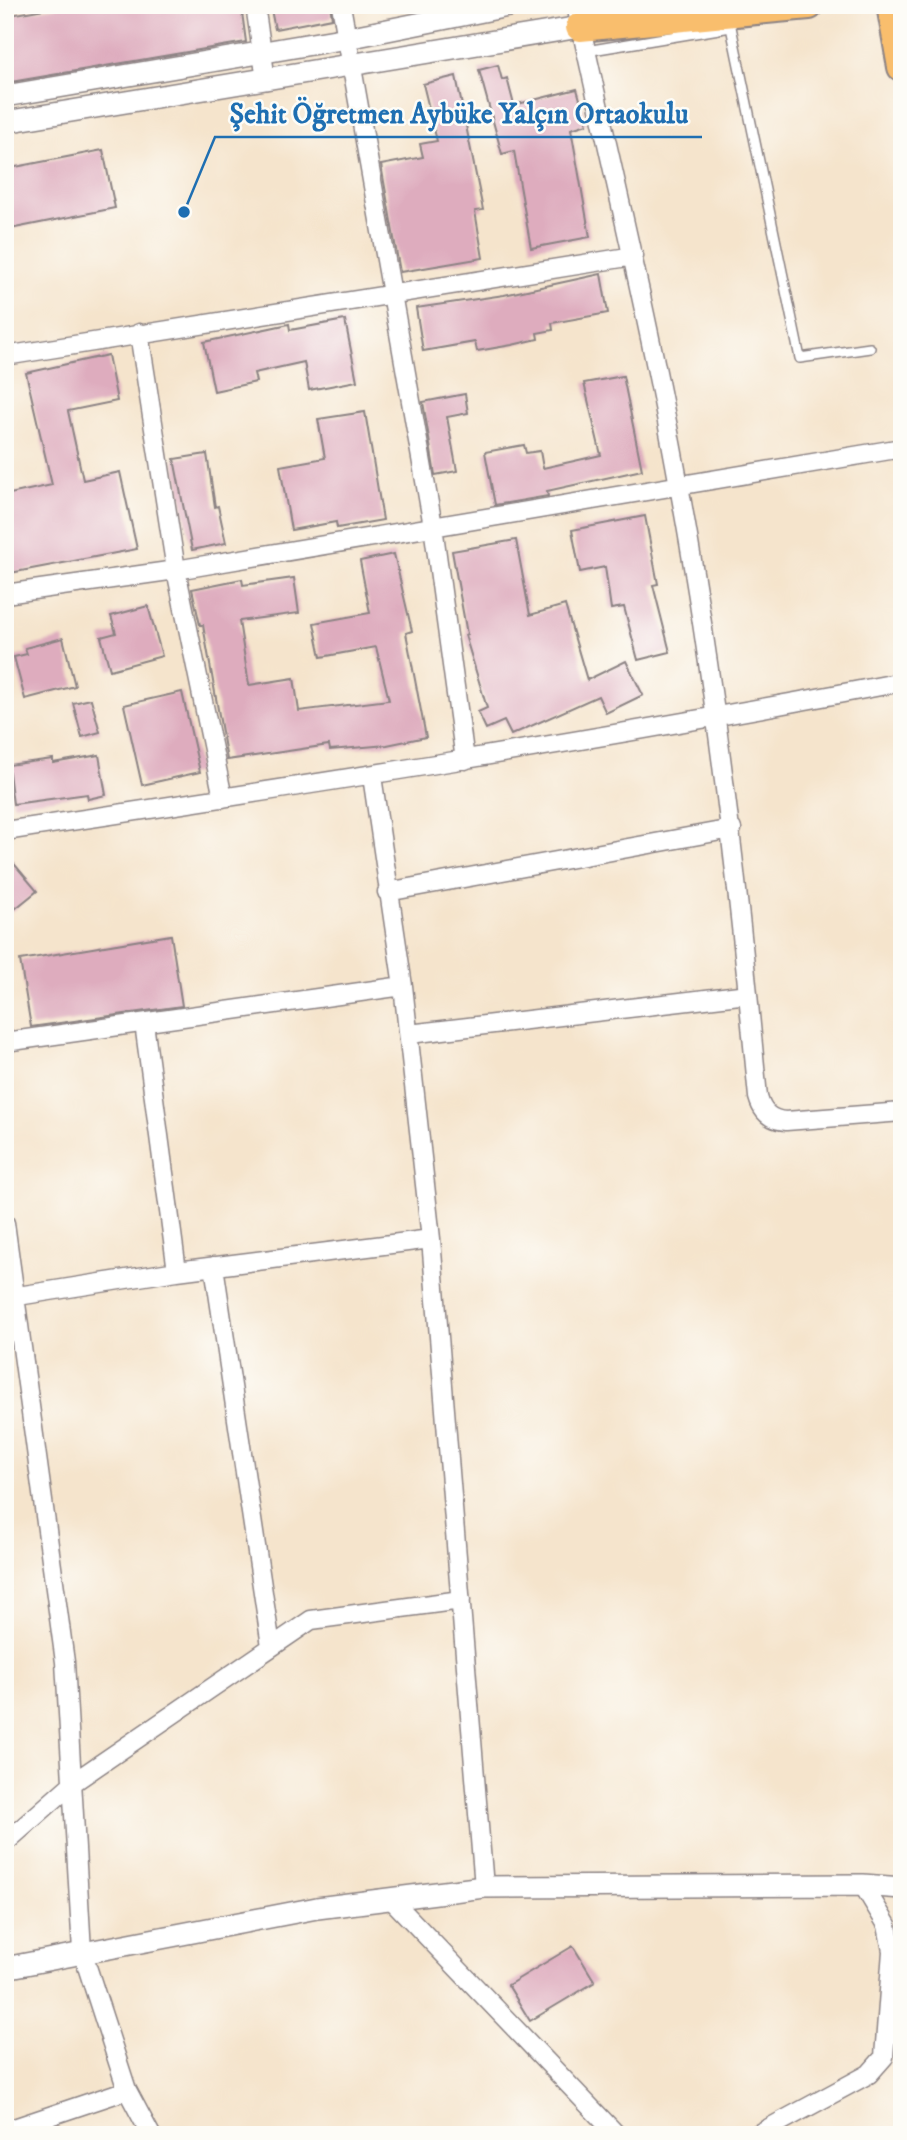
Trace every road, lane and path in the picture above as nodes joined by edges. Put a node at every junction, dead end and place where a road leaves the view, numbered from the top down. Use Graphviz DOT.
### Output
graph roads {
  1 [pos="255,5"];
  2 [pos="341,5"];
  3 [pos="513,5"];
  4 [pos="625,5"];
  5 [pos="809,5"];
  6 [pos="868,5"];
  7 [pos="891,5"];
  8 [pos="581,28"];
  9 [pos="896,33"];
  10 [pos="347,38"];
  11 [pos="262,53"];
  12 [pos="352,66"];
  13 [pos="902,67"];
  14 [pos="266,80"];
  15 [pos="5,96"];
  16 [pos="5,122"];
  17 [pos="634,257"];
  18 [pos="394,294"];
  19 [pos="139,333"];
  20 [pos="870,348"];
  21 [pos="5,356"];
  22 [pos="902,447"];
  23 [pos="680,487"];
  24 [pos="433,526"];
  25 [pos="176,570"];
  26 [pos="5,594"];
  27 [pos="902,682"];
  28 [pos="715,718"];
  29 [pos="465,760"];
  30 [pos="372,776"];
  31 [pos="223,798"];
  32 [pos="732,829"];
  33 [pos="5,831"];
  34 [pos="387,892"];
  35 [pos="403,986"];
  36 [pos="748,994"];
  37 [pos="144,1023"];
  38 [pos="409,1034"];
  39 [pos="5,1042"];
  40 [pos="902,1112"];
  41 [pos="5,1223"];
  42 [pos="431,1239"];
  43 [pos="214,1266"];
  44 [pos="177,1271"];
  45 [pos="11,1297"];
  46 [pos="461,1600"];
  47 [pos="271,1646"];
  48 [pos="75,1782"];
  49 [pos="5,1843"];
  50 [pos="863,1885"];
  51 [pos="484,1886"];
  52 [pos="902,1888"];
  53 [pos="390,1899"];
  54 [pos="82,1951"];
  55 [pos="5,1968"];
  56 [pos="127,2090"];
  57 [pos="5,2131"];
  58 [pos="151,2135"];
  59 [pos="618,2135"];
  60 [pos="756,2135"];
  1 -- 11 [label="street"];
  2 -- 10 [label="street"];
  3 -- 10 [label="street"];
  4 -- 8 [label="street"];
  5 -- 8 [label="highway"];
  6 -- 9 [label="highway"];
  7 -- 9 [label="highway"];
  8 -- 12 [label="street"];
  8 -- 17 [label="street"];
  8 -- 20 [label="lane"];
  9 -- 13 [label="highway"];
  10 -- 11 [label="street"];
  10 -- 12 [label="street"];
  11 -- 14 [label="street"];
  11 -- 15 [label="street"];
  12 -- 14 [label="street"];
  12 -- 18 [label="street"];
  14 -- 16 [label="street"];
  17 -- 18 [label="street"];
  17 -- 23 [label="street"];
  18 -- 19 [label="street"];
  18 -- 24 [label="street"];
  19 -- 21 [label="street"];
  19 -- 25 [label="street"];
  22 -- 23 [label="street"];
  23 -- 24 [label="street"];
  23 -- 28 [label="street"];
  24 -- 25 [label="street"];
  24 -- 29 [label="street"];
  25 -- 26 [label="street"];
  25 -- 31 [label="street"];
  27 -- 28 [label="street"];
  28 -- 29 [label="street"];
  28 -- 32 [label="street"];
  29 -- 30 [label="street"];
  30 -- 31 [label="street"];
  30 -- 34 [label="street"];
  31 -- 33 [label="street"];
  32 -- 34 [label="street"];
  32 -- 36 [label="street"];
  34 -- 35 [label="street"];
  35 -- 37 [label="street"];
  35 -- 38 [label="street"];
  36 -- 38 [label="street"];
  36 -- 40 [label="street"];
  37 -- 39 [label="street"];
  37 -- 44 [label="street"];
  38 -- 42 [label="street"];
  41 -- 45 [label="street"];
  42 -- 43 [label="street"];
  42 -- 46 [label="street"];
  43 -- 44 [label="street"];
  43 -- 47 [label="street"];
  44 -- 45 [label="street"];
  45 -- 48 [label="street"];
  46 -- 47 [label="street"];
  46 -- 51 [label="street"];
  47 -- 48 [label="street"];
  48 -- 49 [label="street"];
  48 -- 54 [label="street"];
  50 -- 51 [label="street"];
  50 -- 52 [label="street"];
  50 -- 60 [label="street"];
  51 -- 53 [label="street"];
  53 -- 54 [label="street"];
  53 -- 59 [label="street"];
  54 -- 55 [label="street"];
  54 -- 56 [label="street"];
  56 -- 57 [label="street"];
  56 -- 58 [label="street"];
}
